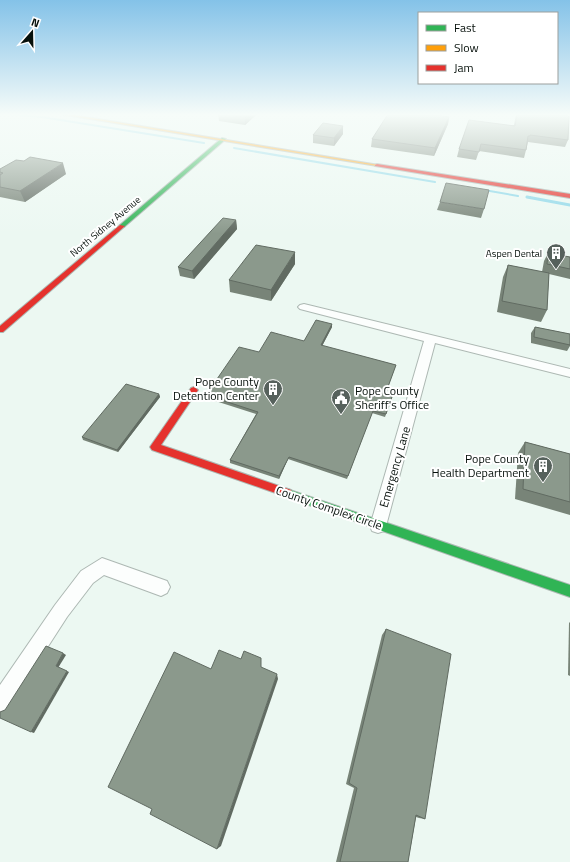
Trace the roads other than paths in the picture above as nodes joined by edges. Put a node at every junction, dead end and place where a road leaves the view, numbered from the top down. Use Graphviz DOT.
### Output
graph roads {
  1 [pos="206,154"];
  2 [pos="316,154"];
  3 [pos="570,196"];
  4 [pos="304,308"];
  5 [pos="0,330"];
  6 [pos="430,340"];
  7 [pos="570,373"];
  8 [pos="194,390"];
  9 [pos="378,526"];
  10 [pos="161,587"];
  11 [pos="570,591"];
  12 [pos="0,703"];
  1 -- 5 [label="street, North Sidney Avenue"];
  2 -- 3 [label="street"];
  4 -- 6 [label="street"];
  6 -- 7 [label="street"];
  6 -- 9 [label="street, Emergency Lane"];
  8 -- 9 [label="street, County Complex Circle"];
  9 -- 11 [label="street, County Complex Circle"];
  10 -- 12 [label="street"];
}
